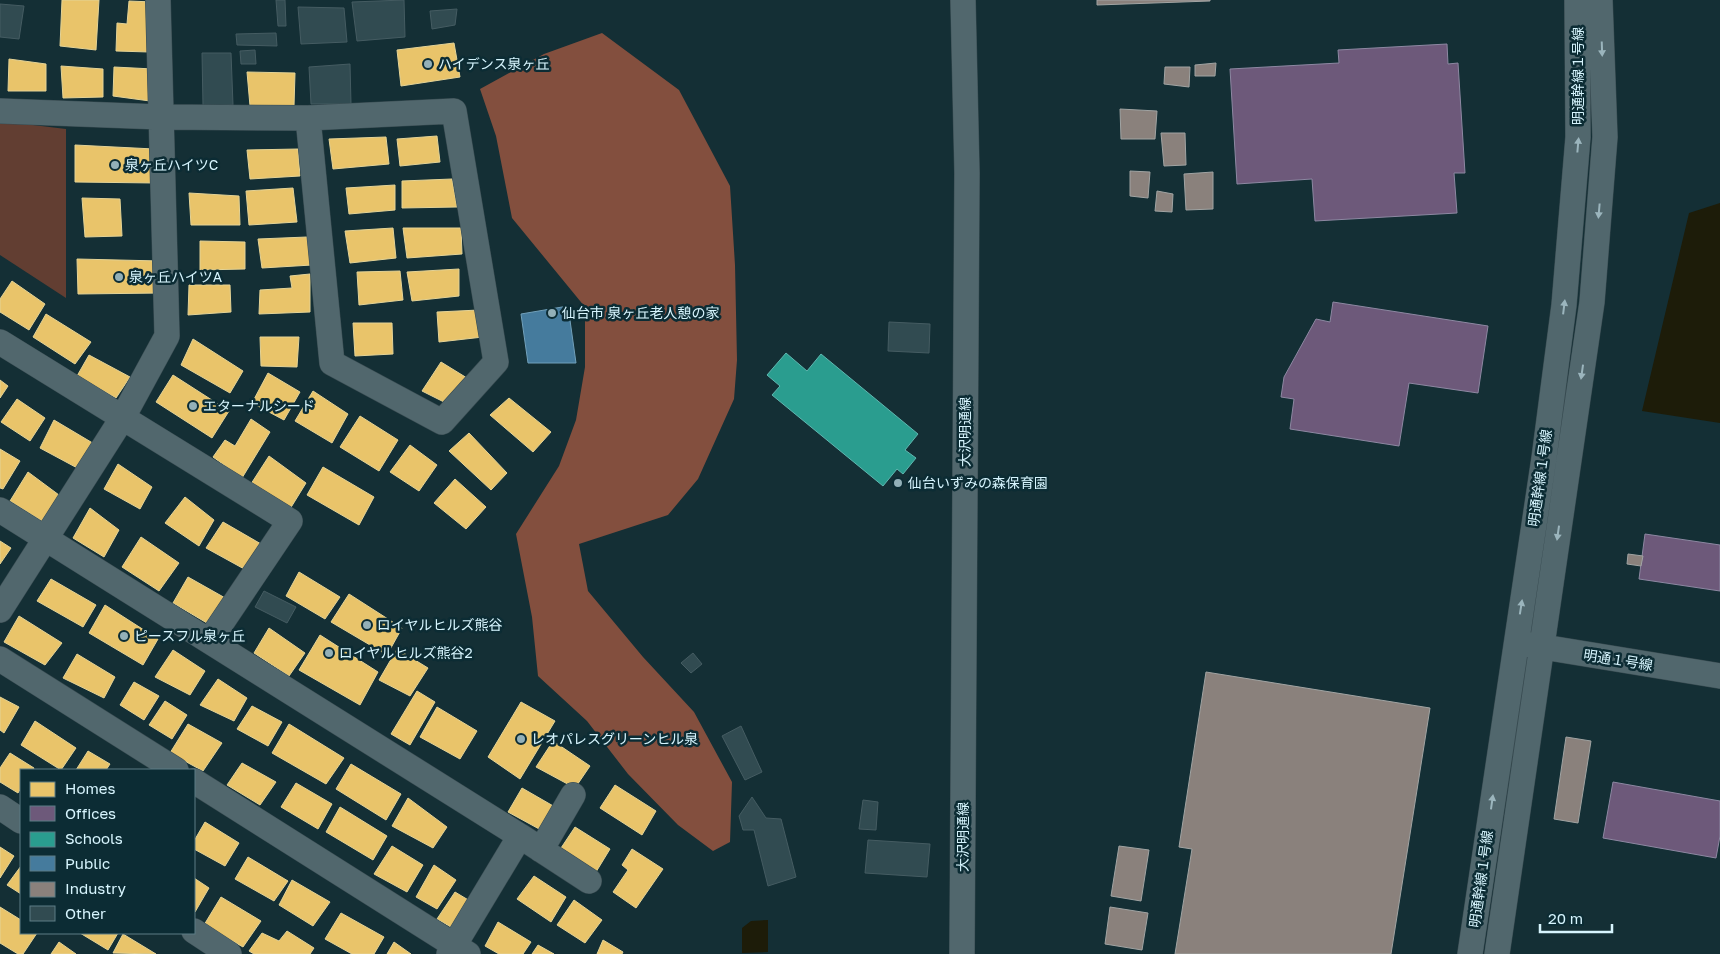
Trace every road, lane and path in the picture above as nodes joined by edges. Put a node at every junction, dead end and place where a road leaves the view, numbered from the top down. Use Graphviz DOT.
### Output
graph roads {
  1 [pos="158,0"];
  2 [pos="963,0"];
  3 [pos="1577,0"];
  4 [pos="1600,0"];
  5 [pos="0,111"];
  6 [pos="160,118"];
  7 [pos="308,118"];
  8 [pos="0,342"];
  9 [pos="123,417"];
  10 [pos="0,510"];
  11 [pos="46,538"];
  12 [pos="0,610"];
  13 [pos="210,640"];
  14 [pos="1516,642"];
  15 [pos="1542,647"];
  16 [pos="0,659"];
  17 [pos="1720,676"];
  18 [pos="174,769"];
  19 [pos="195,783"];
  20 [pos="573,795"];
  21 [pos="0,807"];
  22 [pos="20,820"];
  23 [pos="520,836"];
  24 [pos="541,850"];
  25 [pos="590,881"];
  26 [pos="195,932"];
  27 [pos="457,951"];
  28 [pos="229,954"];
  29 [pos="962,954"];
  30 [pos="1470,954"];
  31 [pos="1497,954"];
  1 -- 6 [label="street"];
  2 -- 29 [label="street, 大沢明通線"];
  14 -- 3 [label="street, 明通幹線１号線, one-way"];
  4 -- 15 [label="street, one-way"];
  5 -- 6 [label="street"];
  6 -- 7 [label="street"];
  6 -- 9 [label="street"];
  7 -- 7 [label="street"];
  8 -- 9 [label="street"];
  9 -- 11 [label="street"];
  9 -- 13 [label="street"];
  10 -- 11 [label="street"];
  11 -- 12 [label="street"];
  11 -- 13 [label="street"];
  13 -- 23 [label="street"];
  14 -- 15 [label="street, 明通１号線"];
  30 -- 14 [label="street, 明通幹線１号線, one-way"];
  15 -- 17 [label="street, 明通１号線"];
  15 -- 31 [label="street"];
  16 -- 18 [label="street"];
  19 -- 27 [label="street"];
  20 -- 24 [label="street"];
  21 -- 22 [label="street"];
  23 -- 24 [label="street"];
  23 -- 27 [label="street"];
  24 -- 25 [label="street"];
  26 -- 28 [label="street"];
}
